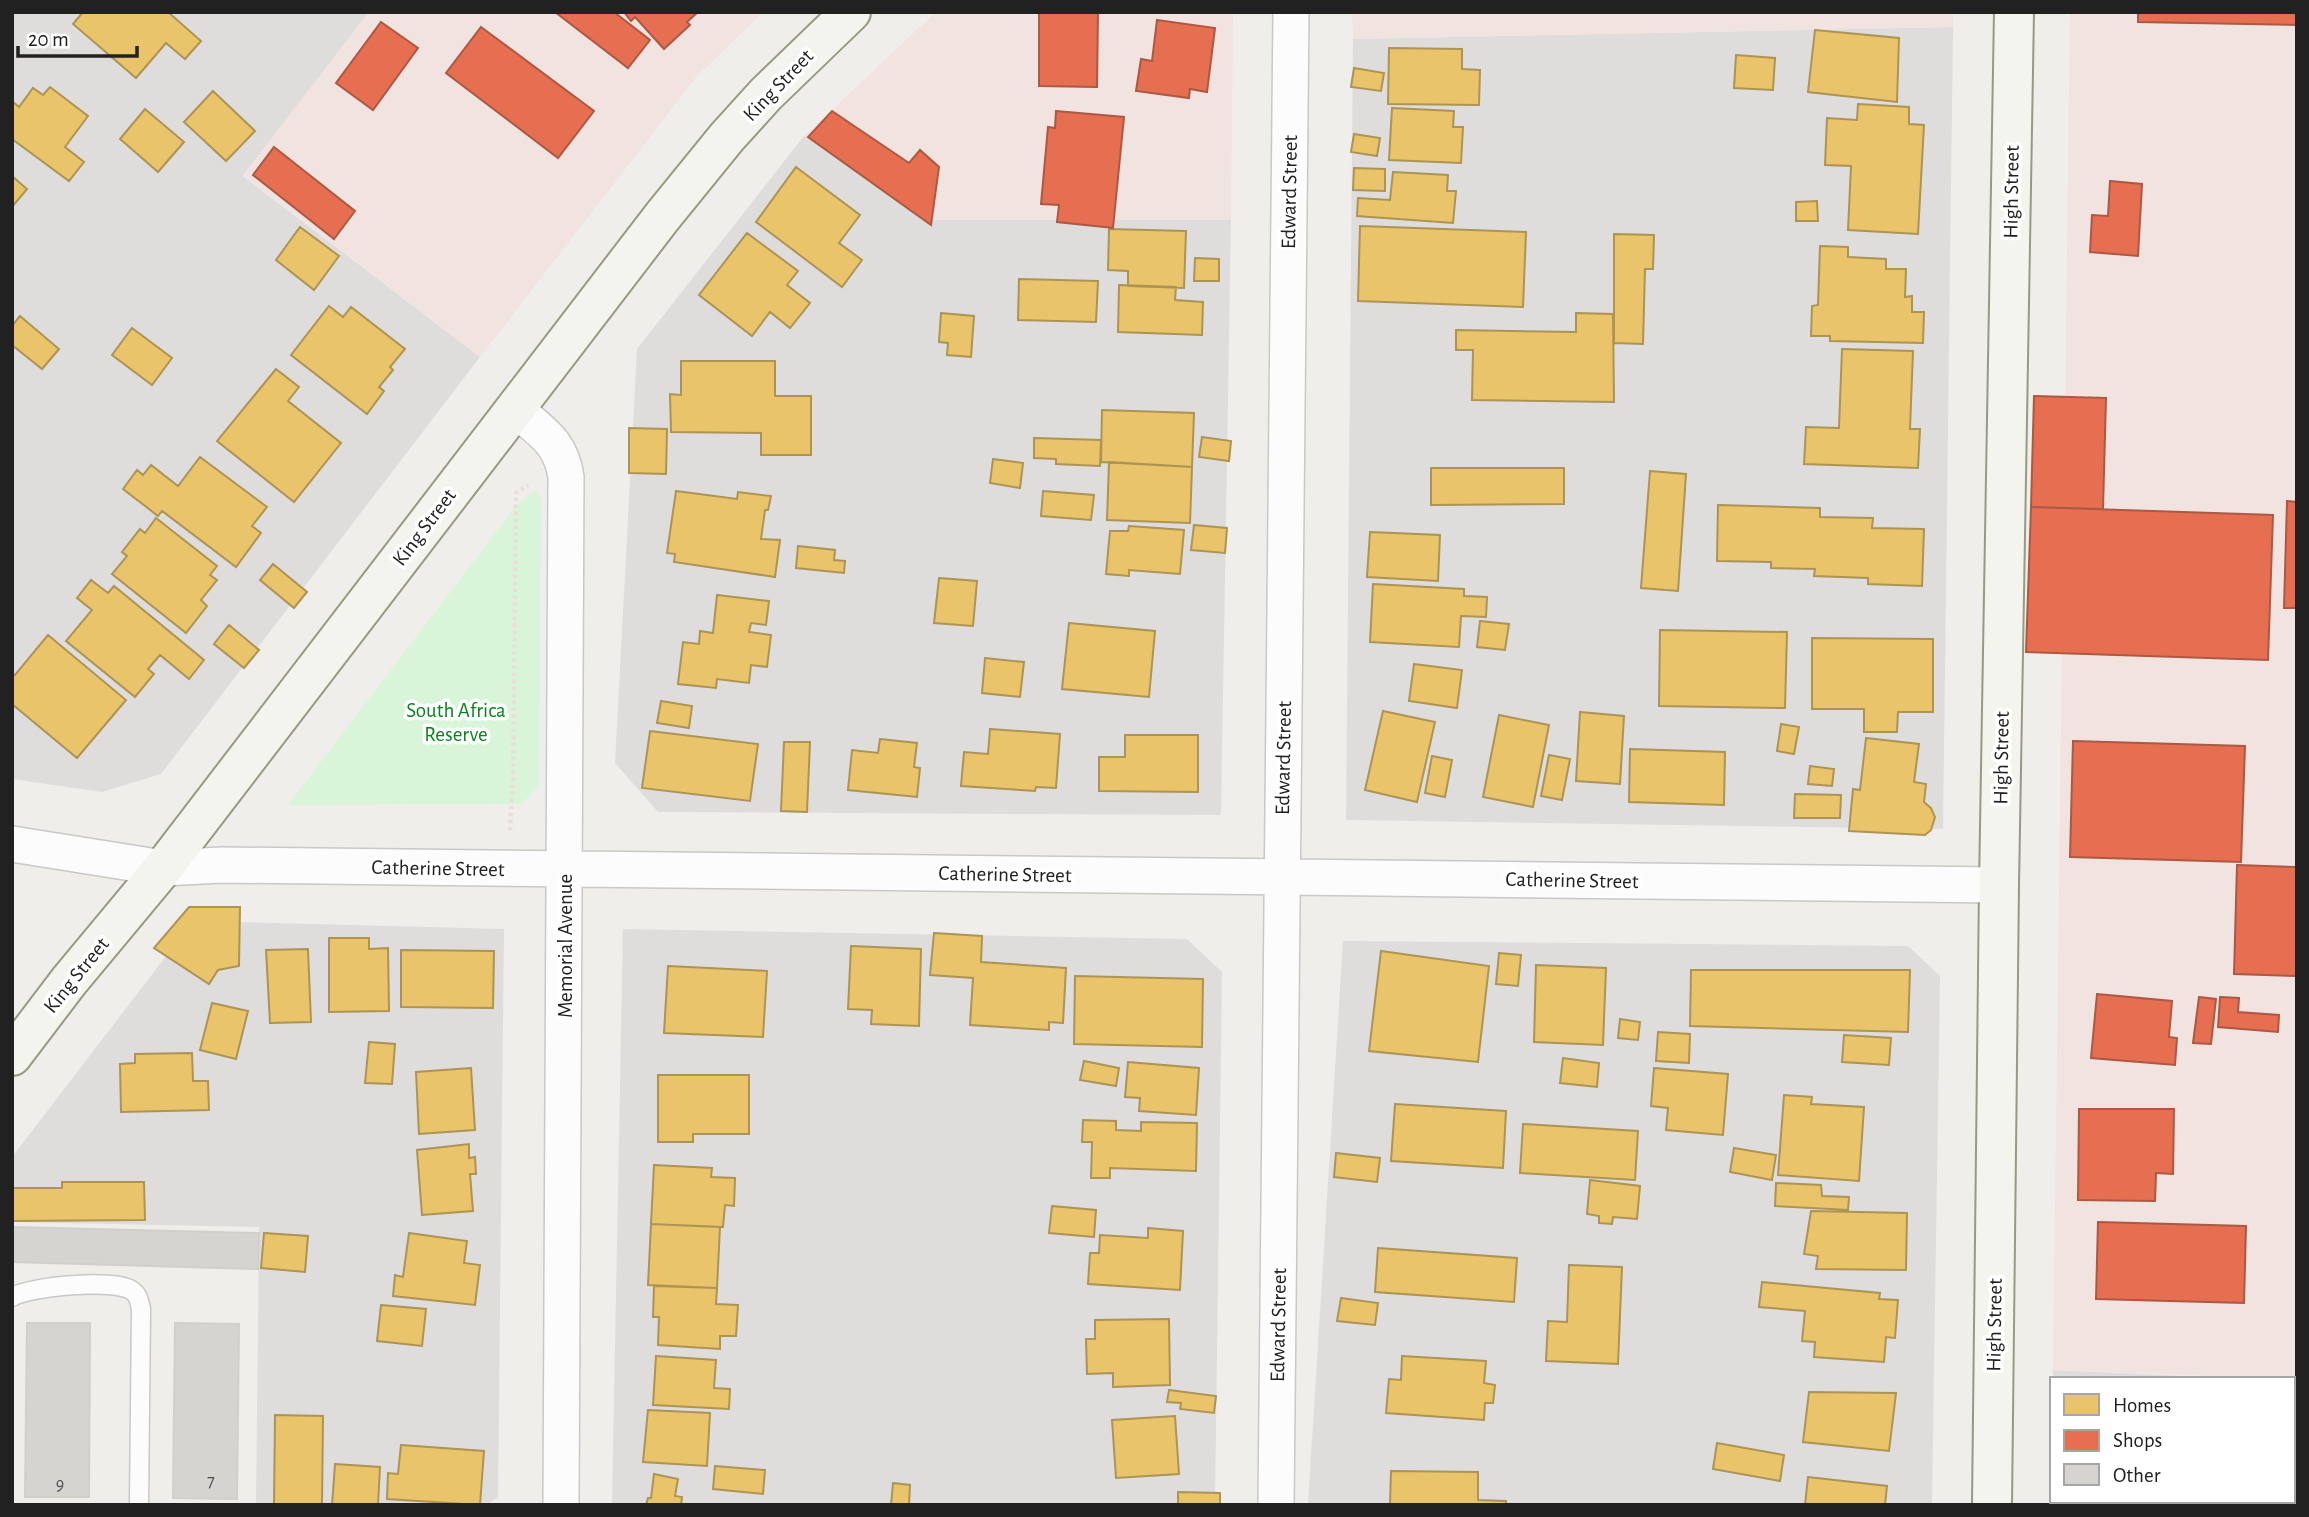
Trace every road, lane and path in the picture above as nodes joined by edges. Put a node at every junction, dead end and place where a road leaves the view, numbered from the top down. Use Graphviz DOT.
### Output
graph roads {
  1 [pos="851,12"];
  2 [pos="1291,12"];
  3 [pos="2014,12"];
  4 [pos="514,408"];
  5 [pos="530,484"];
  6 [pos="12,844"];
  7 [pos="163,868"];
  8 [pos="508,869"];
  9 [pos="565,869"];
  10 [pos="1282,877"];
  11 [pos="1999,885"];
  12 [pos="12,1056"];
  13 [pos="12,1297"];
  14 [pos="139,1505"];
  15 [pos="561,1505"];
  16 [pos="1276,1505"];
  17 [pos="1993,1505"];
  1 -- 4 [label="street, King Street"];
  2 -- 10 [label="street, Edward Street"];
  3 -- 11 [label="street, High Street"];
  4 -- 7 [label="street, King Street"];
  4 -- 9 [label="street, Memorial Avenue"];
  5 -- 8 [label="path"];
  6 -- 7 [label="street, Catherine Street"];
  7 -- 8 [label="street, Catherine Street"];
  7 -- 12 [label="street, King Street"];
  8 -- 9 [label="street, Catherine Street"];
  9 -- 10 [label="street, Catherine Street"];
  9 -- 15 [label="street, Memorial Avenue"];
  10 -- 11 [label="street, Catherine Street"];
  10 -- 16 [label="street, Edward Street"];
  11 -- 17 [label="street, High Street"];
  13 -- 14 [label="lane"];
}
